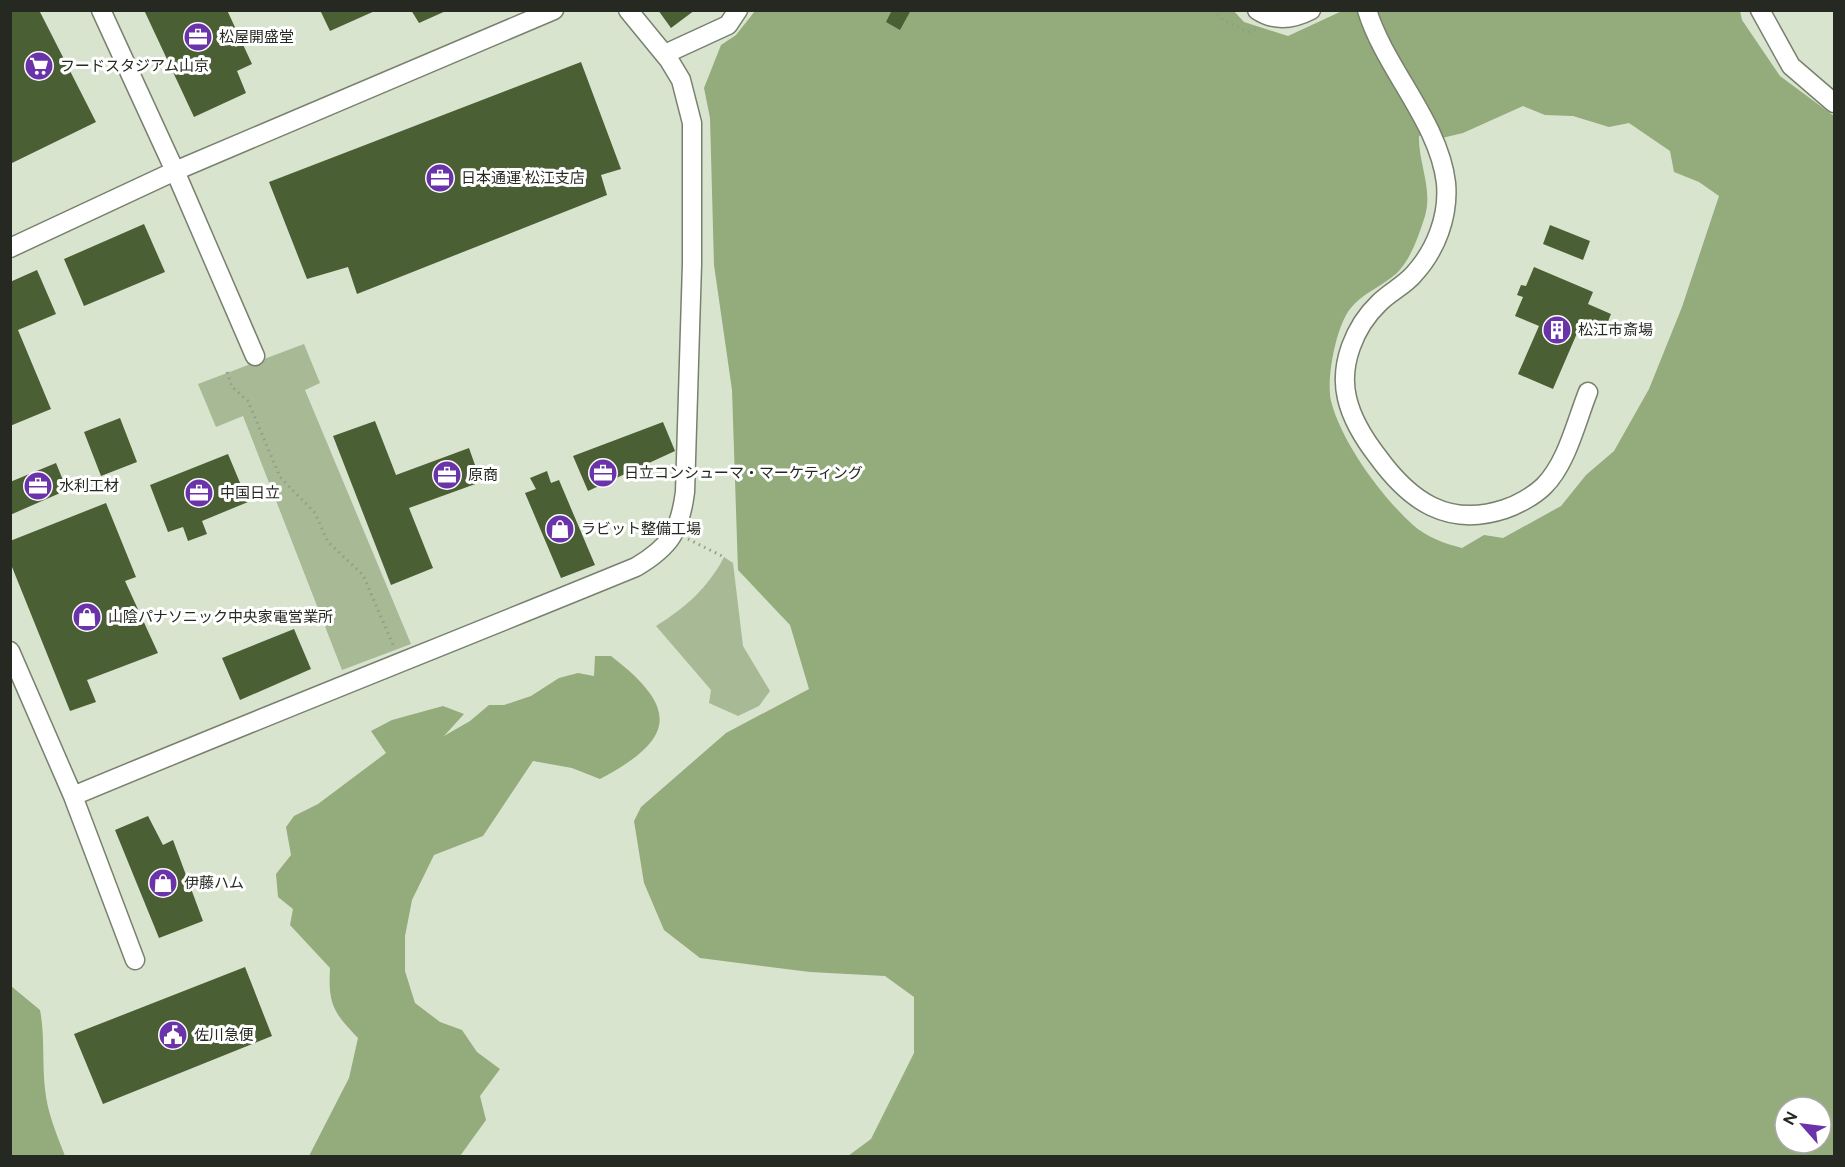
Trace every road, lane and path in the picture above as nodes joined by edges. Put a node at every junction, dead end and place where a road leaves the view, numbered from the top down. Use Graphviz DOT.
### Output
graph roads {
  1 [pos="101,10"];
  2 [pos="554,10"];
  3 [pos="628,10"];
  4 [pos="738,10"];
  5 [pos="1213,10"];
  6 [pos="1311,10"];
  7 [pos="1367,10"];
  8 [pos="1760,10"];
  9 [pos="1263,14"];
  10 [pos="665,54"];
  11 [pos="1834,103"];
  12 [pos="175,171"];
  13 [pos="10,248"];
  14 [pos="255,356"];
  15 [pos="227,372"];
  16 [pos="1588,392"];
  17 [pos="684,538"];
  18 [pos="723,557"];
  19 [pos="10,651"];
  20 [pos="398,655"];
  21 [pos="73,796"];
  22 [pos="135,960"];
  1 -- 12 [label="street"];
  2 -- 12 [label="street"];
  3 -- 10 [label="street"];
  4 -- 10 [label="street"];
  5 -- 9 [label="path"];
  6 -- 9 [label="street"];
  7 -- 16 [label="street"];
  8 -- 11 [label="street"];
  10 -- 21 [label="street"];
  12 -- 13 [label="street"];
  12 -- 14 [label="street"];
  15 -- 20 [label="path"];
  17 -- 18 [label="path"];
  19 -- 21 [label="street"];
  21 -- 22 [label="street"];
}
